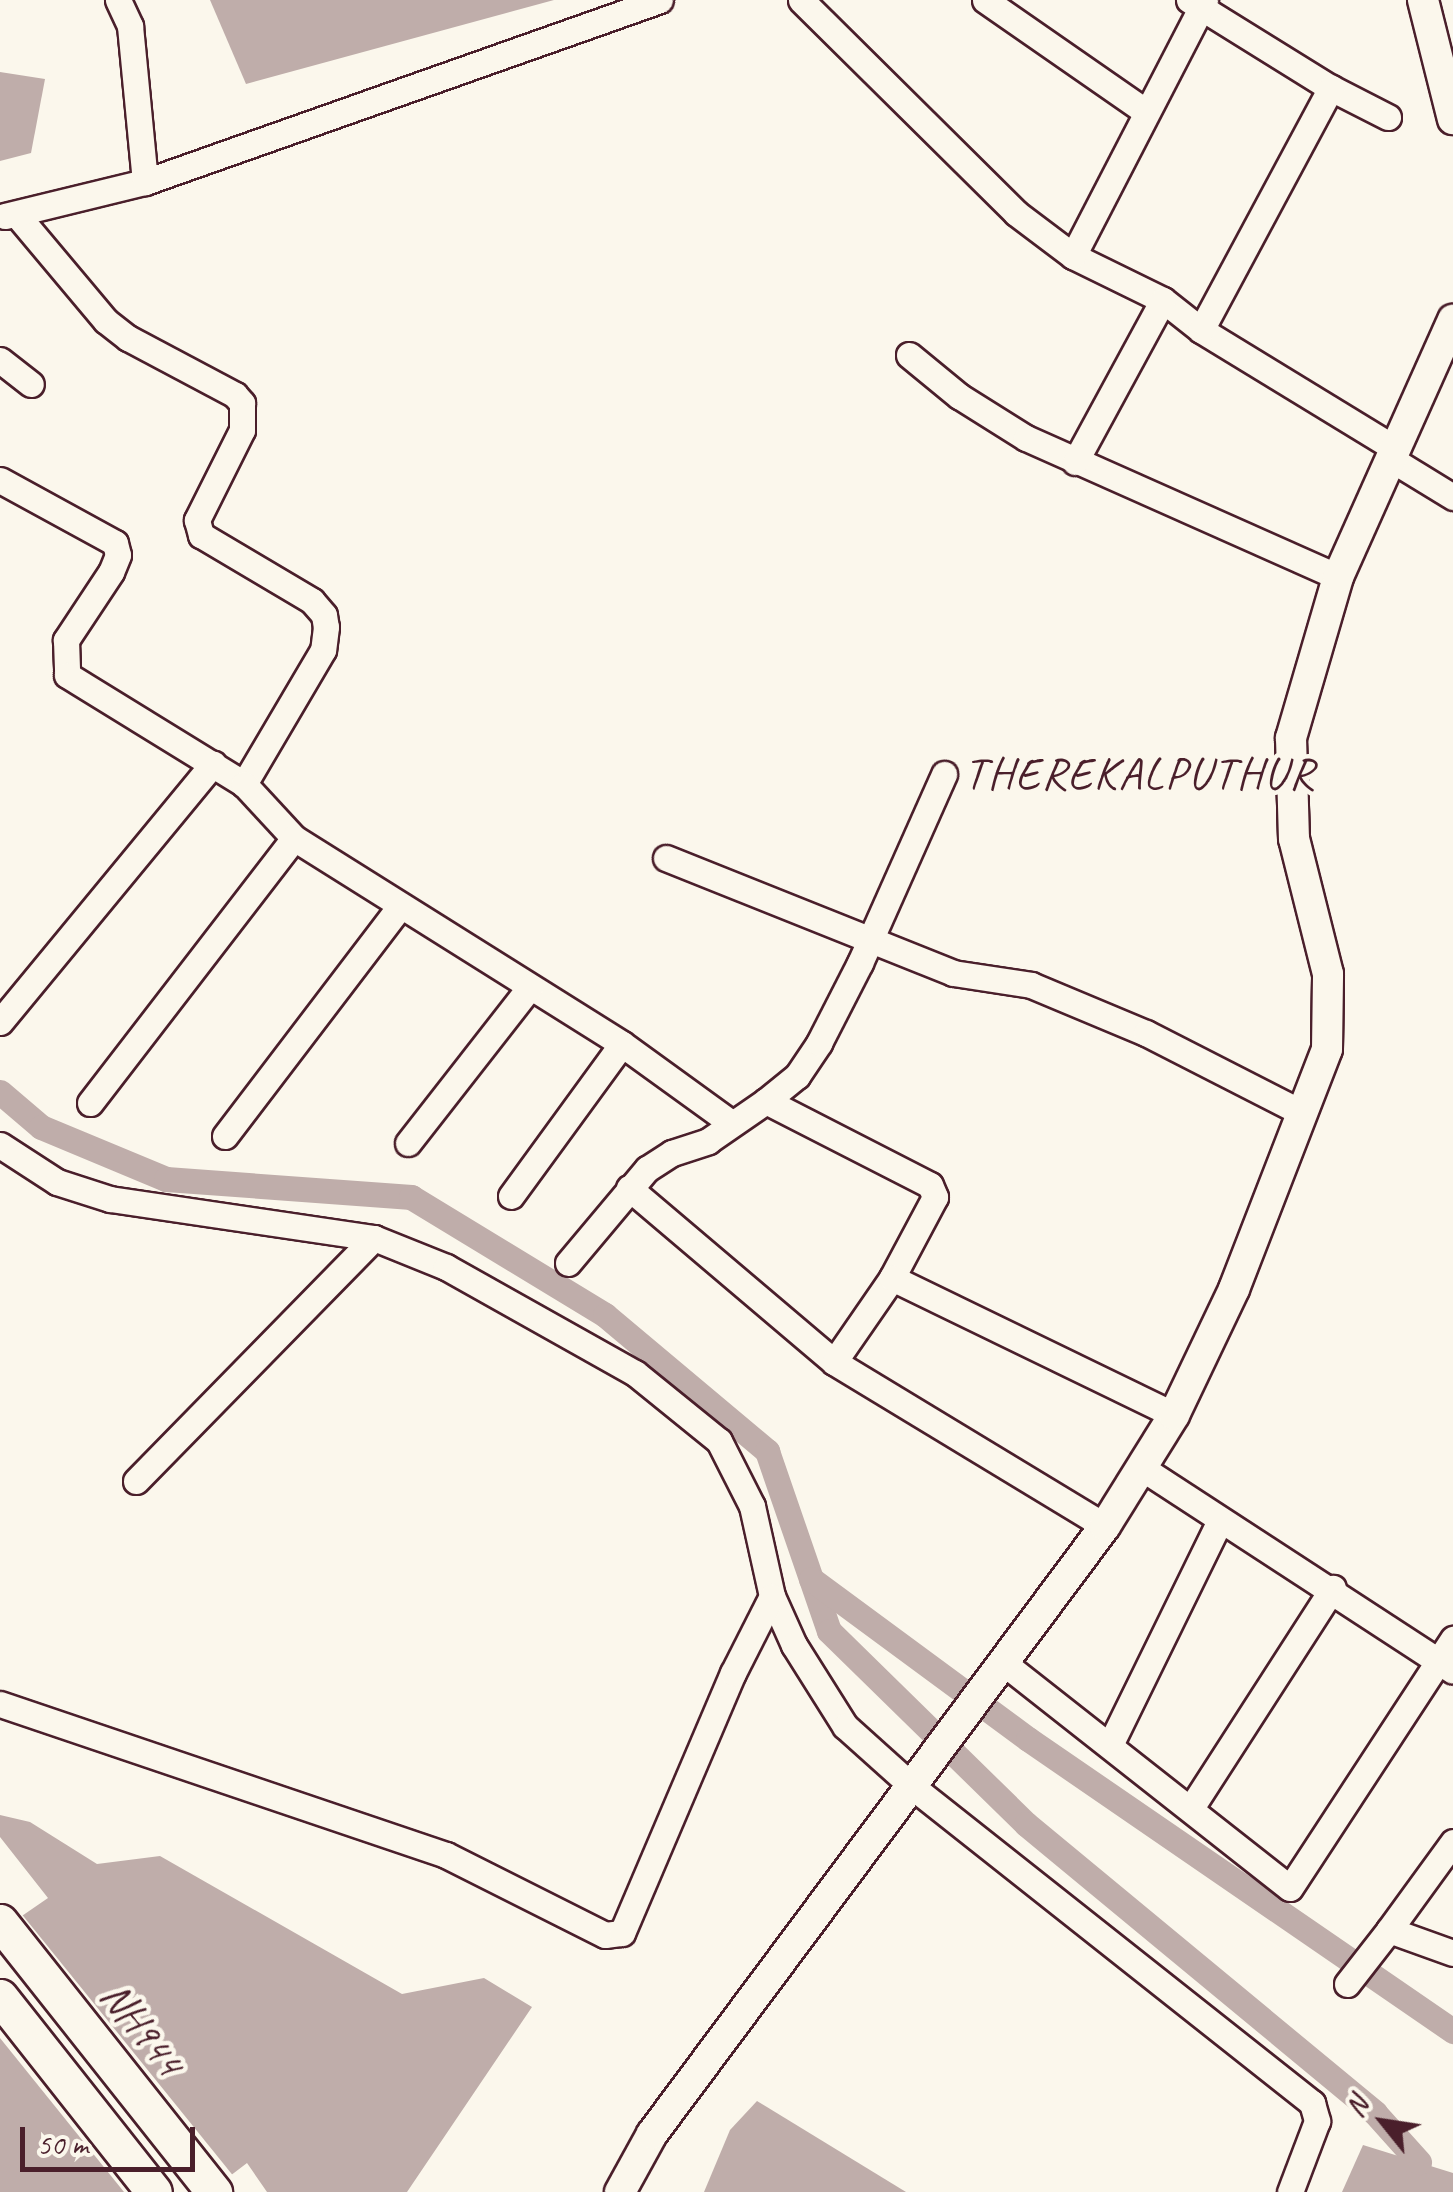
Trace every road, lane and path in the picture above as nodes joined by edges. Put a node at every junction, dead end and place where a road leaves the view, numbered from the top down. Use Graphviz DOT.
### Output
graph roads {
  1 [pos="118,0"];
  2 [pos="660,0"];
  3 [pos="802,0"];
  4 [pos="985,0"];
  5 [pos="1423,0"];
  6 [pos="1198,3"];
  7 [pos="1331,88"];
  8 [pos="1146,112"];
  9 [pos="1388,117"];
  10 [pos="1453,119"];
  11 [pos="145,182"];
  12 [pos="9,216"];
  13 [pos="1073,256"];
  14 [pos="1163,300"];
  15 [pos="1453,320"];
  16 [pos="1201,330"];
  17 [pos="909,356"];
  18 [pos="0,360"];
  19 [pos="32,384"];
  20 [pos="1394,454"];
  21 [pos="1075,462"];
  22 [pos="0,480"];
  23 [pos="1453,497"];
  24 [pos="1338,577"];
  25 [pos="214,764"];
  26 [pos="944,774"];
  27 [pos="244,784"];
  28 [pos="294,838"];
  29 [pos="666,858"];
  30 [pos="400,906"];
  31 [pos="868,942"];
  32 [pos="530,987"];
  33 [pos="0,1022"];
  34 [pos="622,1044"];
  35 [pos="766,1101"];
  36 [pos="90,1102"];
  37 [pos="1302,1113"];
  38 [pos="731,1123"];
  39 [pos="225,1136"];
  40 [pos="408,1144"];
  41 [pos="0,1145"];
  42 [pos="629,1188"];
  43 [pos="511,1196"];
  44 [pos="374,1238"];
  45 [pos="568,1263"];
  46 [pos="892,1278"];
  47 [pos="834,1362"];
  48 [pos="1174,1415"];
  49 [pos="1142,1468"];
  50 [pos="136,1481"];
  51 [pos="1220,1520"];
  52 [pos="1105,1526"];
  53 [pos="1333,1588"];
  54 [pos="772,1596"];
  55 [pos="1448,1657"];
  56 [pos="998,1674"];
  57 [pos="0,1704"];
  58 [pos="1110,1745"];
  59 [pos="921,1778"];
  60 [pos="1191,1808"];
  61 [pos="1453,1842"];
  62 [pos="0,1922"];
  63 [pos="1389,1930"];
  64 [pos="1453,1953"];
  65 [pos="1347,1984"];
  66 [pos="0,1997"];
  67 [pos="154,2192"];
  68 [pos="214,2192"];
  69 [pos="620,2192"];
  70 [pos="1290,2192"];
  1 -- 11 [label="street"];
  2 -- 11 [label="street"];
  3 -- 13 [label="street"];
  4 -- 8 [label="street"];
  5 -- 10 [label="main road"];
  6 -- 7 [label="street"];
  6 -- 8 [label="street"];
  7 -- 9 [label="street"];
  7 -- 16 [label="street"];
  8 -- 13 [label="street"];
  11 -- 12 [label="street"];
  12 -- 27 [label="street"];
  13 -- 14 [label="street"];
  14 -- 16 [label="street"];
  14 -- 21 [label="street"];
  15 -- 20 [label="main road"];
  16 -- 20 [label="street"];
  17 -- 21 [label="street"];
  18 -- 19 [label="street"];
  20 -- 23 [label="street"];
  20 -- 24 [label="main road"];
  21 -- 24 [label="street"];
  22 -- 25 [label="street"];
  24 -- 37 [label="main road"];
  25 -- 27 [label="street"];
  25 -- 33 [label="street"];
  26 -- 31 [label="street"];
  27 -- 28 [label="street"];
  28 -- 30 [label="street"];
  28 -- 36 [label="street"];
  29 -- 31 [label="street"];
  30 -- 32 [label="street"];
  30 -- 39 [label="street"];
  31 -- 35 [label="street"];
  31 -- 37 [label="street"];
  32 -- 34 [label="street"];
  32 -- 40 [label="street"];
  34 -- 38 [label="street"];
  34 -- 43 [label="street"];
  35 -- 38 [label="street"];
  35 -- 46 [label="street"];
  37 -- 48 [label="main road"];
  38 -- 42 [label="street"];
  41 -- 44 [label="street"];
  42 -- 45 [label="street"];
  42 -- 47 [label="street"];
  44 -- 50 [label="street"];
  44 -- 54 [label="street"];
  46 -- 47 [label="street"];
  46 -- 48 [label="street"];
  47 -- 52 [label="street"];
  48 -- 49 [label="main road"];
  49 -- 51 [label="street"];
  49 -- 52 [label="main road"];
  51 -- 53 [label="street"];
  51 -- 58 [label="street"];
  52 -- 56 [label="main road"];
  53 -- 55 [label="street"];
  53 -- 60 [label="street"];
  54 -- 57 [label="street"];
  54 -- 59 [label="street"];
  55 -- 60 [label="street"];
  56 -- 58 [label="street"];
  56 -- 59 [label="main road"];
  58 -- 60 [label="street"];
  59 -- 69 [label="main road"];
  59 -- 70 [label="street"];
  61 -- 63 [label="street"];
  62 -- 68 [label="highway, NH944 / NH944"];
  63 -- 64 [label="street"];
  63 -- 65 [label="street"];
  66 -- 67 [label="highway"];
}
